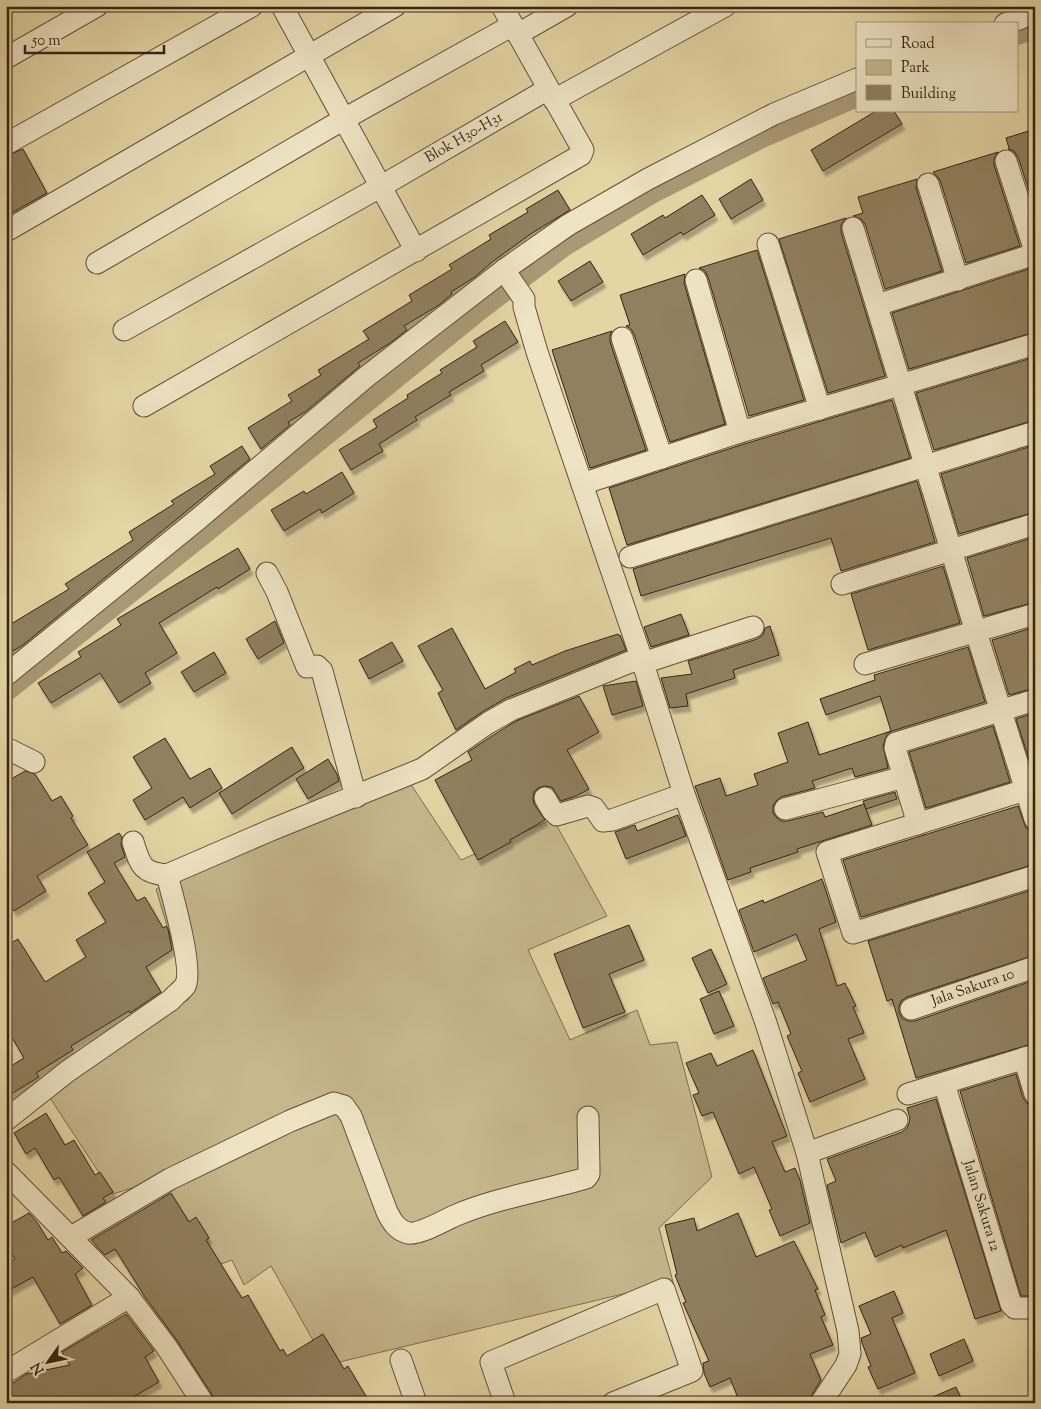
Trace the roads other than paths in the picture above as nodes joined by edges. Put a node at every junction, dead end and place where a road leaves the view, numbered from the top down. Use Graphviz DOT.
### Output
graph roads {
  1 [pos="97,6"];
  2 [pos="252,6"];
  3 [pos="282,6"];
  4 [pos="395,6"];
  5 [pos="502,6"];
  6 [pos="567,6"];
  7 [pos="725,6"];
  8 [pos="1035,13"];
  9 [pos="1010,22"];
  10 [pos="515,29"];
  11 [pos="309,55"];
  12 [pos="6,58"];
  13 [pos="856,78"];
  14 [pos="551,95"];
  15 [pos="344,119"];
  16 [pos="6,144"];
  17 [pos="1006,161"];
  18 [pos="928,184"];
  19 [pos="380,186"];
  20 [pos="853,228"];
  21 [pos="6,231"];
  22 [pos="768,244"];
  23 [pos="416,251"];
  24 [pos="1035,252"];
  25 [pos="97,263"];
  26 [pos="696,280"];
  27 [pos="958,280"];
  28 [pos="511,281"];
  29 [pos="877,305"];
  30 [pos="124,330"];
  31 [pos="622,338"];
  32 [pos="1035,344"];
  33 [pos="900,386"];
  34 [pos="144,406"];
  35 [pos="820,409"];
  36 [pos="740,432"];
  37 [pos="1035,432"];
  38 [pos="662,458"];
  39 [pos="926,466"];
  40 [pos="582,484"];
  41 [pos="1035,524"];
  42 [pos="951,550"];
  43 [pos="630,557"];
  44 [pos="267,573"];
  45 [pos="842,584"];
  46 [pos="1035,614"];
  47 [pos="753,627"];
  48 [pos="976,632"];
  49 [pos="642,660"];
  50 [pos="865,664"];
  51 [pos="6,675"];
  52 [pos="1035,700"];
  53 [pos="1001,711"];
  54 [pos="6,748"];
  55 [pos="34,762"];
  56 [pos="904,777"];
  57 [pos="1030,788"];
  58 [pos="684,794"];
  59 [pos="356,797"];
  60 [pos="545,798"];
  61 [pos="785,809"];
  62 [pos="1035,819"];
  63 [pos="918,824"];
  64 [pos="133,842"];
  65 [pos="167,875"];
  66 [pos="1035,876"];
  67 [pos="1035,967"];
  68 [pos="911,1009"];
  69 [pos="1029,1057"];
  70 [pos="944,1083"];
  71 [pos="908,1094"];
  72 [pos="1035,1094"];
  73 [pos="588,1117"];
  74 [pos="6,1120"];
  75 [pos="898,1120"];
  76 [pos="807,1154"];
  77 [pos="10,1181"];
  78 [pos="71,1237"];
  79 [pos="129,1297"];
  80 [pos="1035,1308"];
  81 [pos="400,1360"];
  82 [pos="6,1372"];
  83 [pos="203,1403"];
  84 [pos="416,1403"];
  85 [pos="505,1403"];
  86 [pos="613,1403"];
  87 [pos="822,1403"];
  1 -- 12 [label="street"];
  2 -- 16 [label="street"];
  3 -- 11 [label="street"];
  4 -- 11 [label="street"];
  5 -- 10 [label="street"];
  6 -- 10 [label="street"];
  7 -- 14 [label="street, Blok H30-H31"];
  8 -- 9 [label="street"];
  10 -- 14 [label="street"];
  10 -- 15 [label="street"];
  11 -- 15 [label="street"];
  11 -- 21 [label="street"];
  13 -- 28 [label="street"];
  14 -- 19 [label="street, Blok H30-H31"];
  14 -- 23 [label="street"];
  15 -- 19 [label="street"];
  15 -- 25 [label="street"];
  17 -- 24 [label="street"];
  18 -- 27 [label="street"];
  19 -- 23 [label="street"];
  19 -- 30 [label="street, Blok H30-H31"];
  20 -- 29 [label="street"];
  22 -- 35 [label="street"];
  23 -- 34 [label="street"];
  24 -- 27 [label="street"];
  26 -- 36 [label="street"];
  27 -- 29 [label="street"];
  28 -- 40 [label="street"];
  28 -- 51 [label="street"];
  29 -- 33 [label="street"];
  31 -- 38 [label="street"];
  32 -- 33 [label="street"];
  33 -- 35 [label="street"];
  33 -- 39 [label="street"];
  35 -- 36 [label="street"];
  36 -- 38 [label="street"];
  37 -- 39 [label="street"];
  38 -- 40 [label="street"];
  39 -- 42 [label="street"];
  39 -- 43 [label="street"];
  40 -- 49 [label="street"];
  41 -- 42 [label="street"];
  42 -- 45 [label="street"];
  42 -- 48 [label="street"];
  44 -- 59 [label="street"];
  46 -- 48 [label="street"];
  47 -- 49 [label="street"];
  48 -- 50 [label="street"];
  48 -- 53 [label="street"];
  49 -- 58 [label="street"];
  49 -- 59 [label="street"];
  52 -- 53 [label="street"];
  53 -- 56 [label="street"];
  53 -- 57 [label="street"];
  54 -- 55 [label="street"];
  56 -- 61 [label="street"];
  56 -- 63 [label="street"];
  57 -- 62 [label="street"];
  57 -- 63 [label="street"];
  58 -- 60 [label="street"];
  58 -- 76 [label="street"];
  59 -- 65 [label="street"];
  63 -- 66 [label="street"];
  64 -- 65 [label="street"];
  65 -- 74 [label="street"];
  67 -- 68 [label="street, Jala Sakura 10"];
  69 -- 70 [label="street"];
  69 -- 72 [label="street"];
  70 -- 71 [label="street"];
  70 -- 80 [label="street, Jalan Sakura 12"];
  73 -- 78 [label="street"];
  75 -- 76 [label="street"];
  76 -- 87 [label="street"];
  77 -- 78 [label="street"];
  78 -- 79 [label="street"];
  79 -- 82 [label="street"];
  79 -- 83 [label="street"];
  81 -- 84 [label="street"];
  85 -- 86 [label="street"];
}
